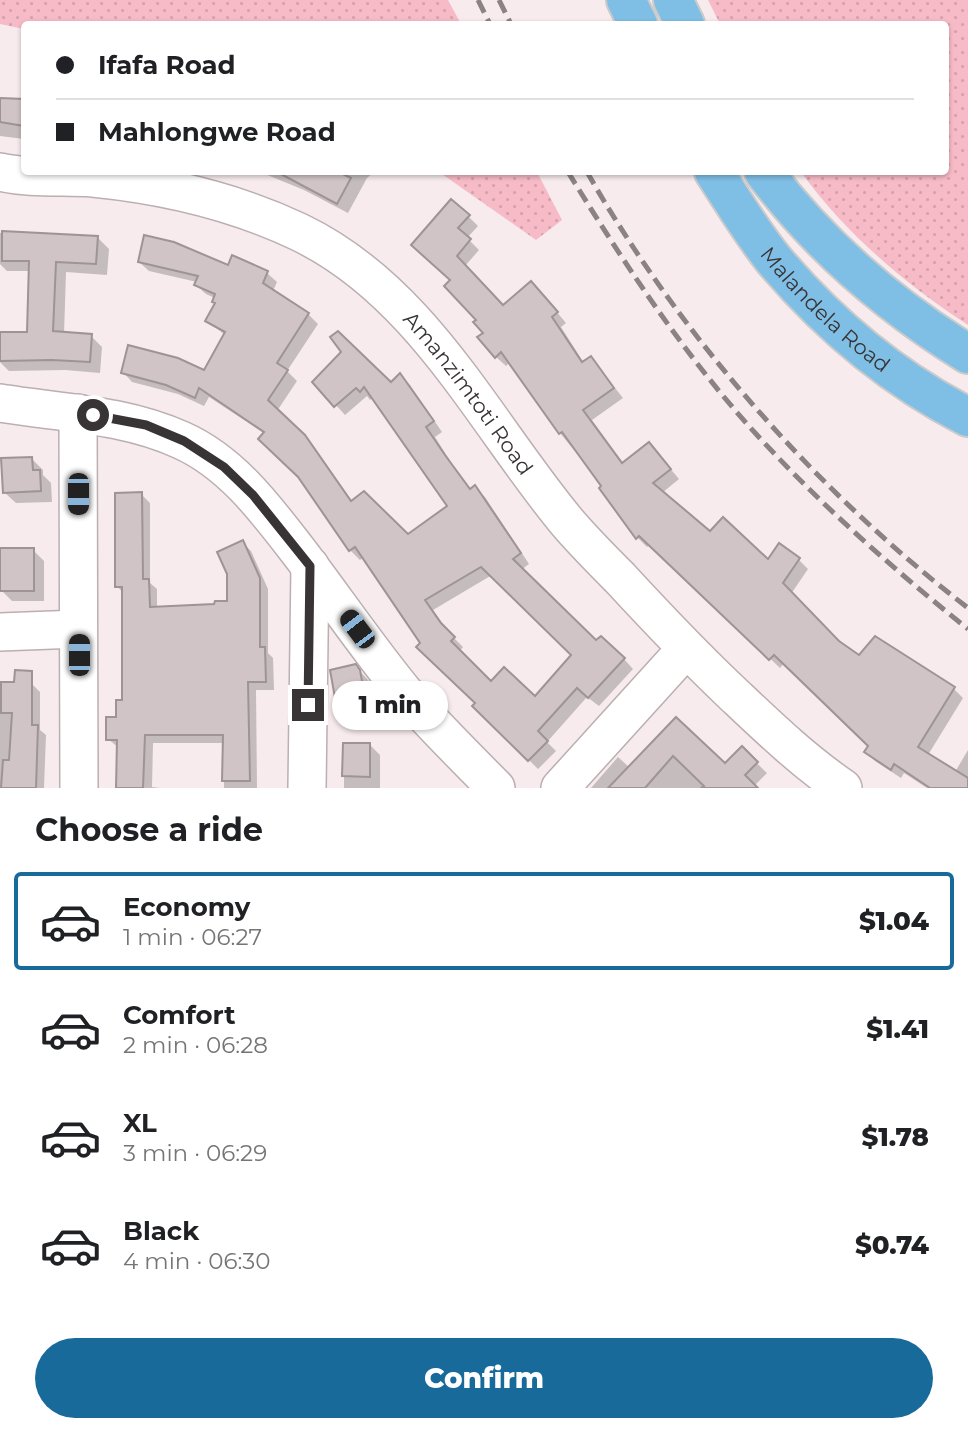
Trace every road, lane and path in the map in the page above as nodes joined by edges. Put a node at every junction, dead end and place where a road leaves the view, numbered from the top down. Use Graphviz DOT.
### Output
graph roads {
  1 [pos="626,0"];
  2 [pos="673,0"];
  3 [pos="636,21"];
  4 [pos="684,21"];
  5 [pos="0,172"];
  6 [pos="21,173"];
  7 [pos="47,175"];
  8 [pos="716,175"];
  9 [pos="767,175"];
  10 [pos="968,354"];
  11 [pos="0,403"];
  12 [pos="78,413"];
  13 [pos="968,416"];
  14 [pos="310,566"];
  15 [pos="78,629"];
  16 [pos="0,632"];
  17 [pos="686,649"];
  18 [pos="79,788"];
  19 [pos="307,788"];
  20 [pos="496,788"];
  21 [pos="560,788"];
  22 [pos="843,788"];
  1 -- 3 [label="main road"];
  2 -- 4 [label="main road"];
  5 -- 6 [label="street, Amanzimtoti Road"];
  7 -- 17 [label="street, Amanzimtoti Road"];
  8 -- 13 [label="main road, Malandela Road"];
  9 -- 10 [label="main road, Malandela Road"];
  11 -- 12 [label="street"];
  12 -- 14 [label="street"];
  12 -- 15 [label="street"];
  14 -- 19 [label="street"];
  14 -- 20 [label="street"];
  15 -- 16 [label="street"];
  15 -- 18 [label="street"];
  17 -- 21 [label="street"];
  17 -- 22 [label="street, Amanzimtoti Road"];
}
